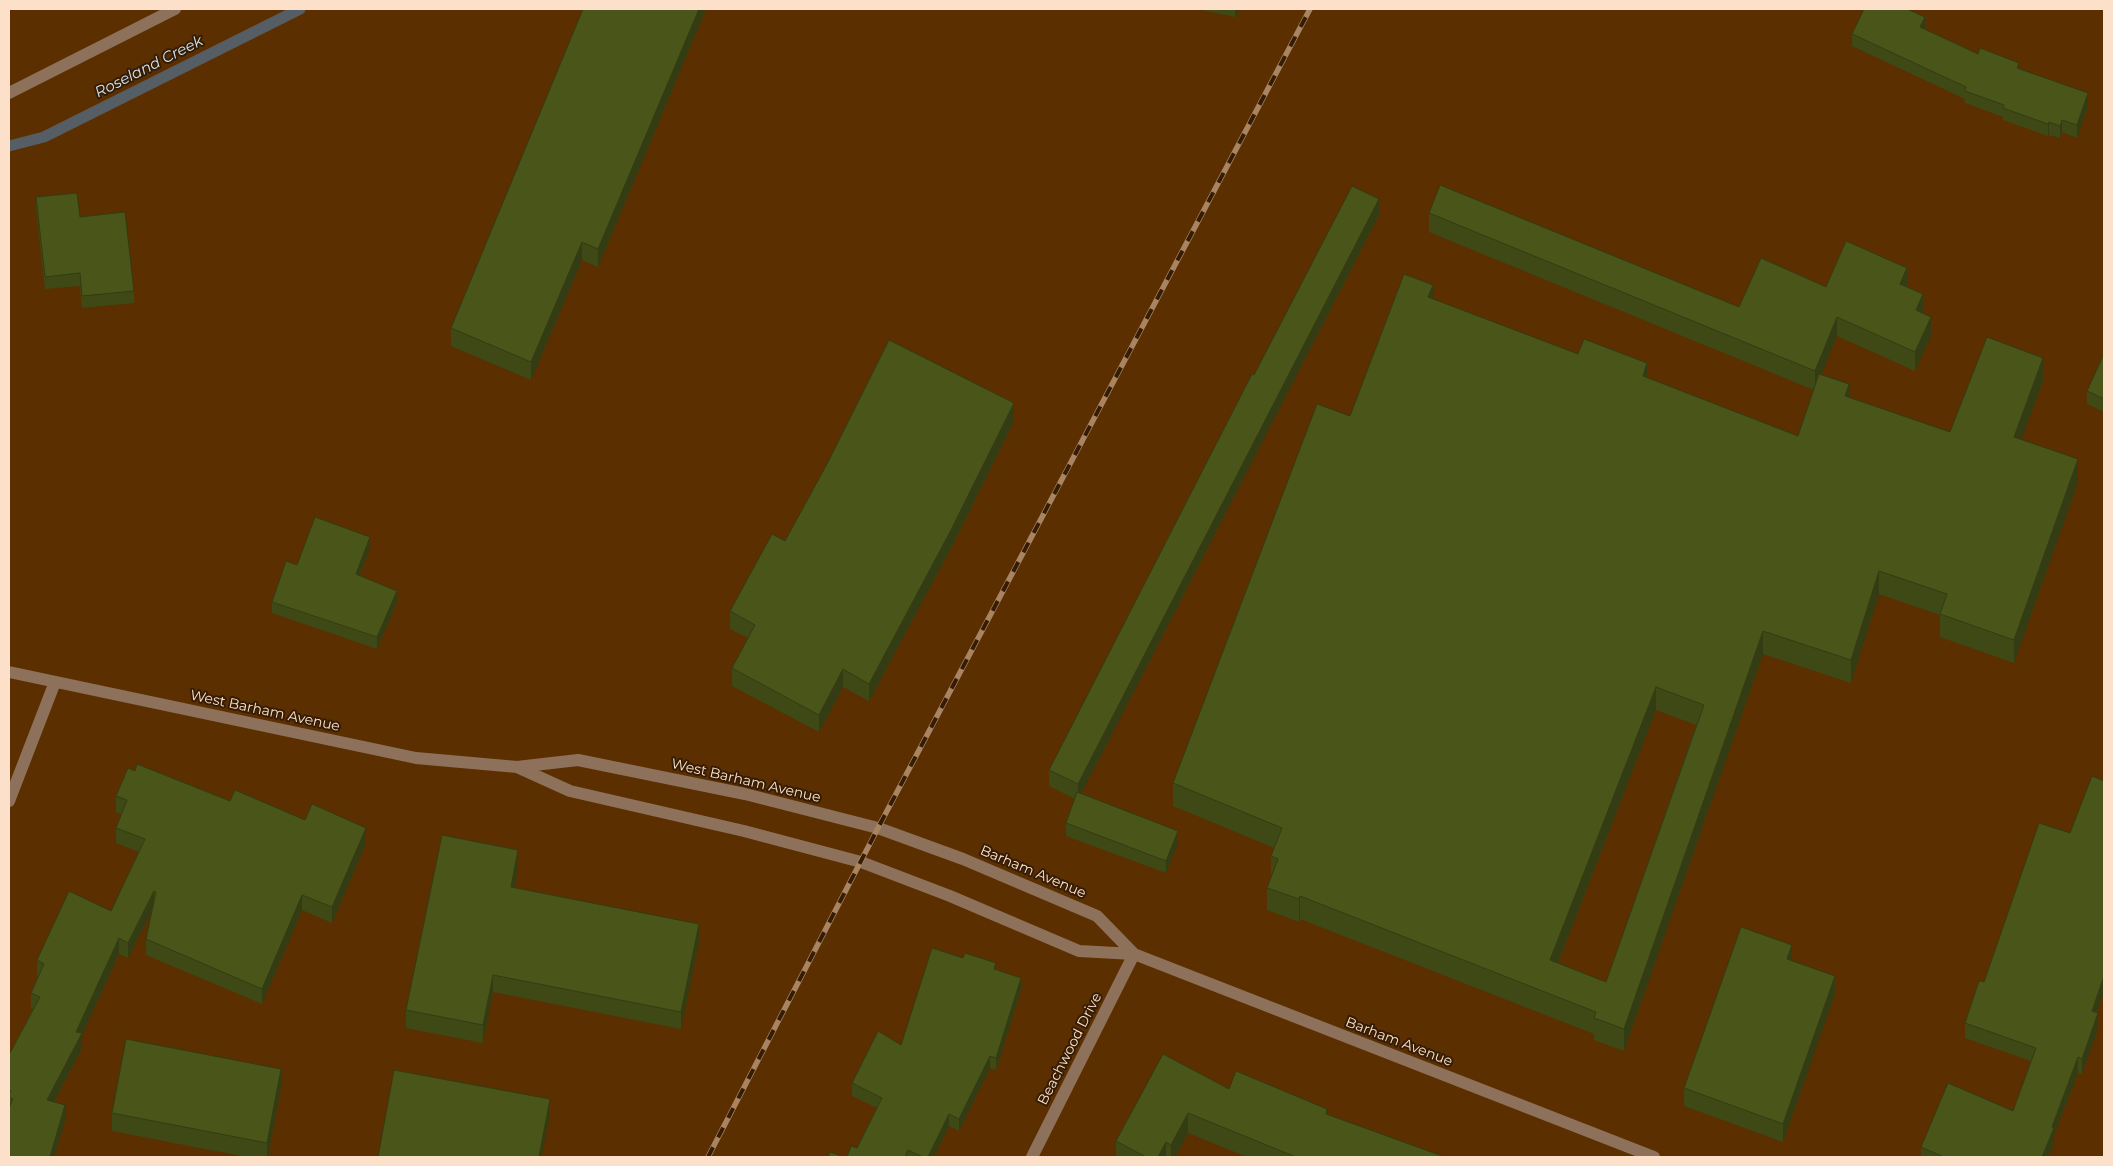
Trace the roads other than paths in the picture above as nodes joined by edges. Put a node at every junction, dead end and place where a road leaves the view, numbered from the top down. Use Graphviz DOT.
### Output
graph roads {
  1 [pos="175,9"];
  2 [pos="9,93"];
  3 [pos="9,672"];
  4 [pos="55,682"];
  5 [pos="517,767"];
  6 [pos="9,801"];
  7 [pos="963,859"];
  8 [pos="950,896"];
  9 [pos="1134,954"];
  10 [pos="1032,1157"];
  11 [pos="1654,1157"];
  1 -- 2 [label="street"];
  3 -- 4 [label="street, West Barham Avenue"];
  4 -- 5 [label="street, West Barham Avenue"];
  4 -- 6 [label="street"];
  5 -- 7 [label="street, West Barham Avenue"];
  5 -- 8 [label="street, West Barham Avenue"];
  7 -- 9 [label="street, Barham Avenue"];
  8 -- 9 [label="street, Barham Avenue"];
  9 -- 10 [label="street, Beachwood Drive"];
  9 -- 11 [label="street, Barham Avenue"];
}
